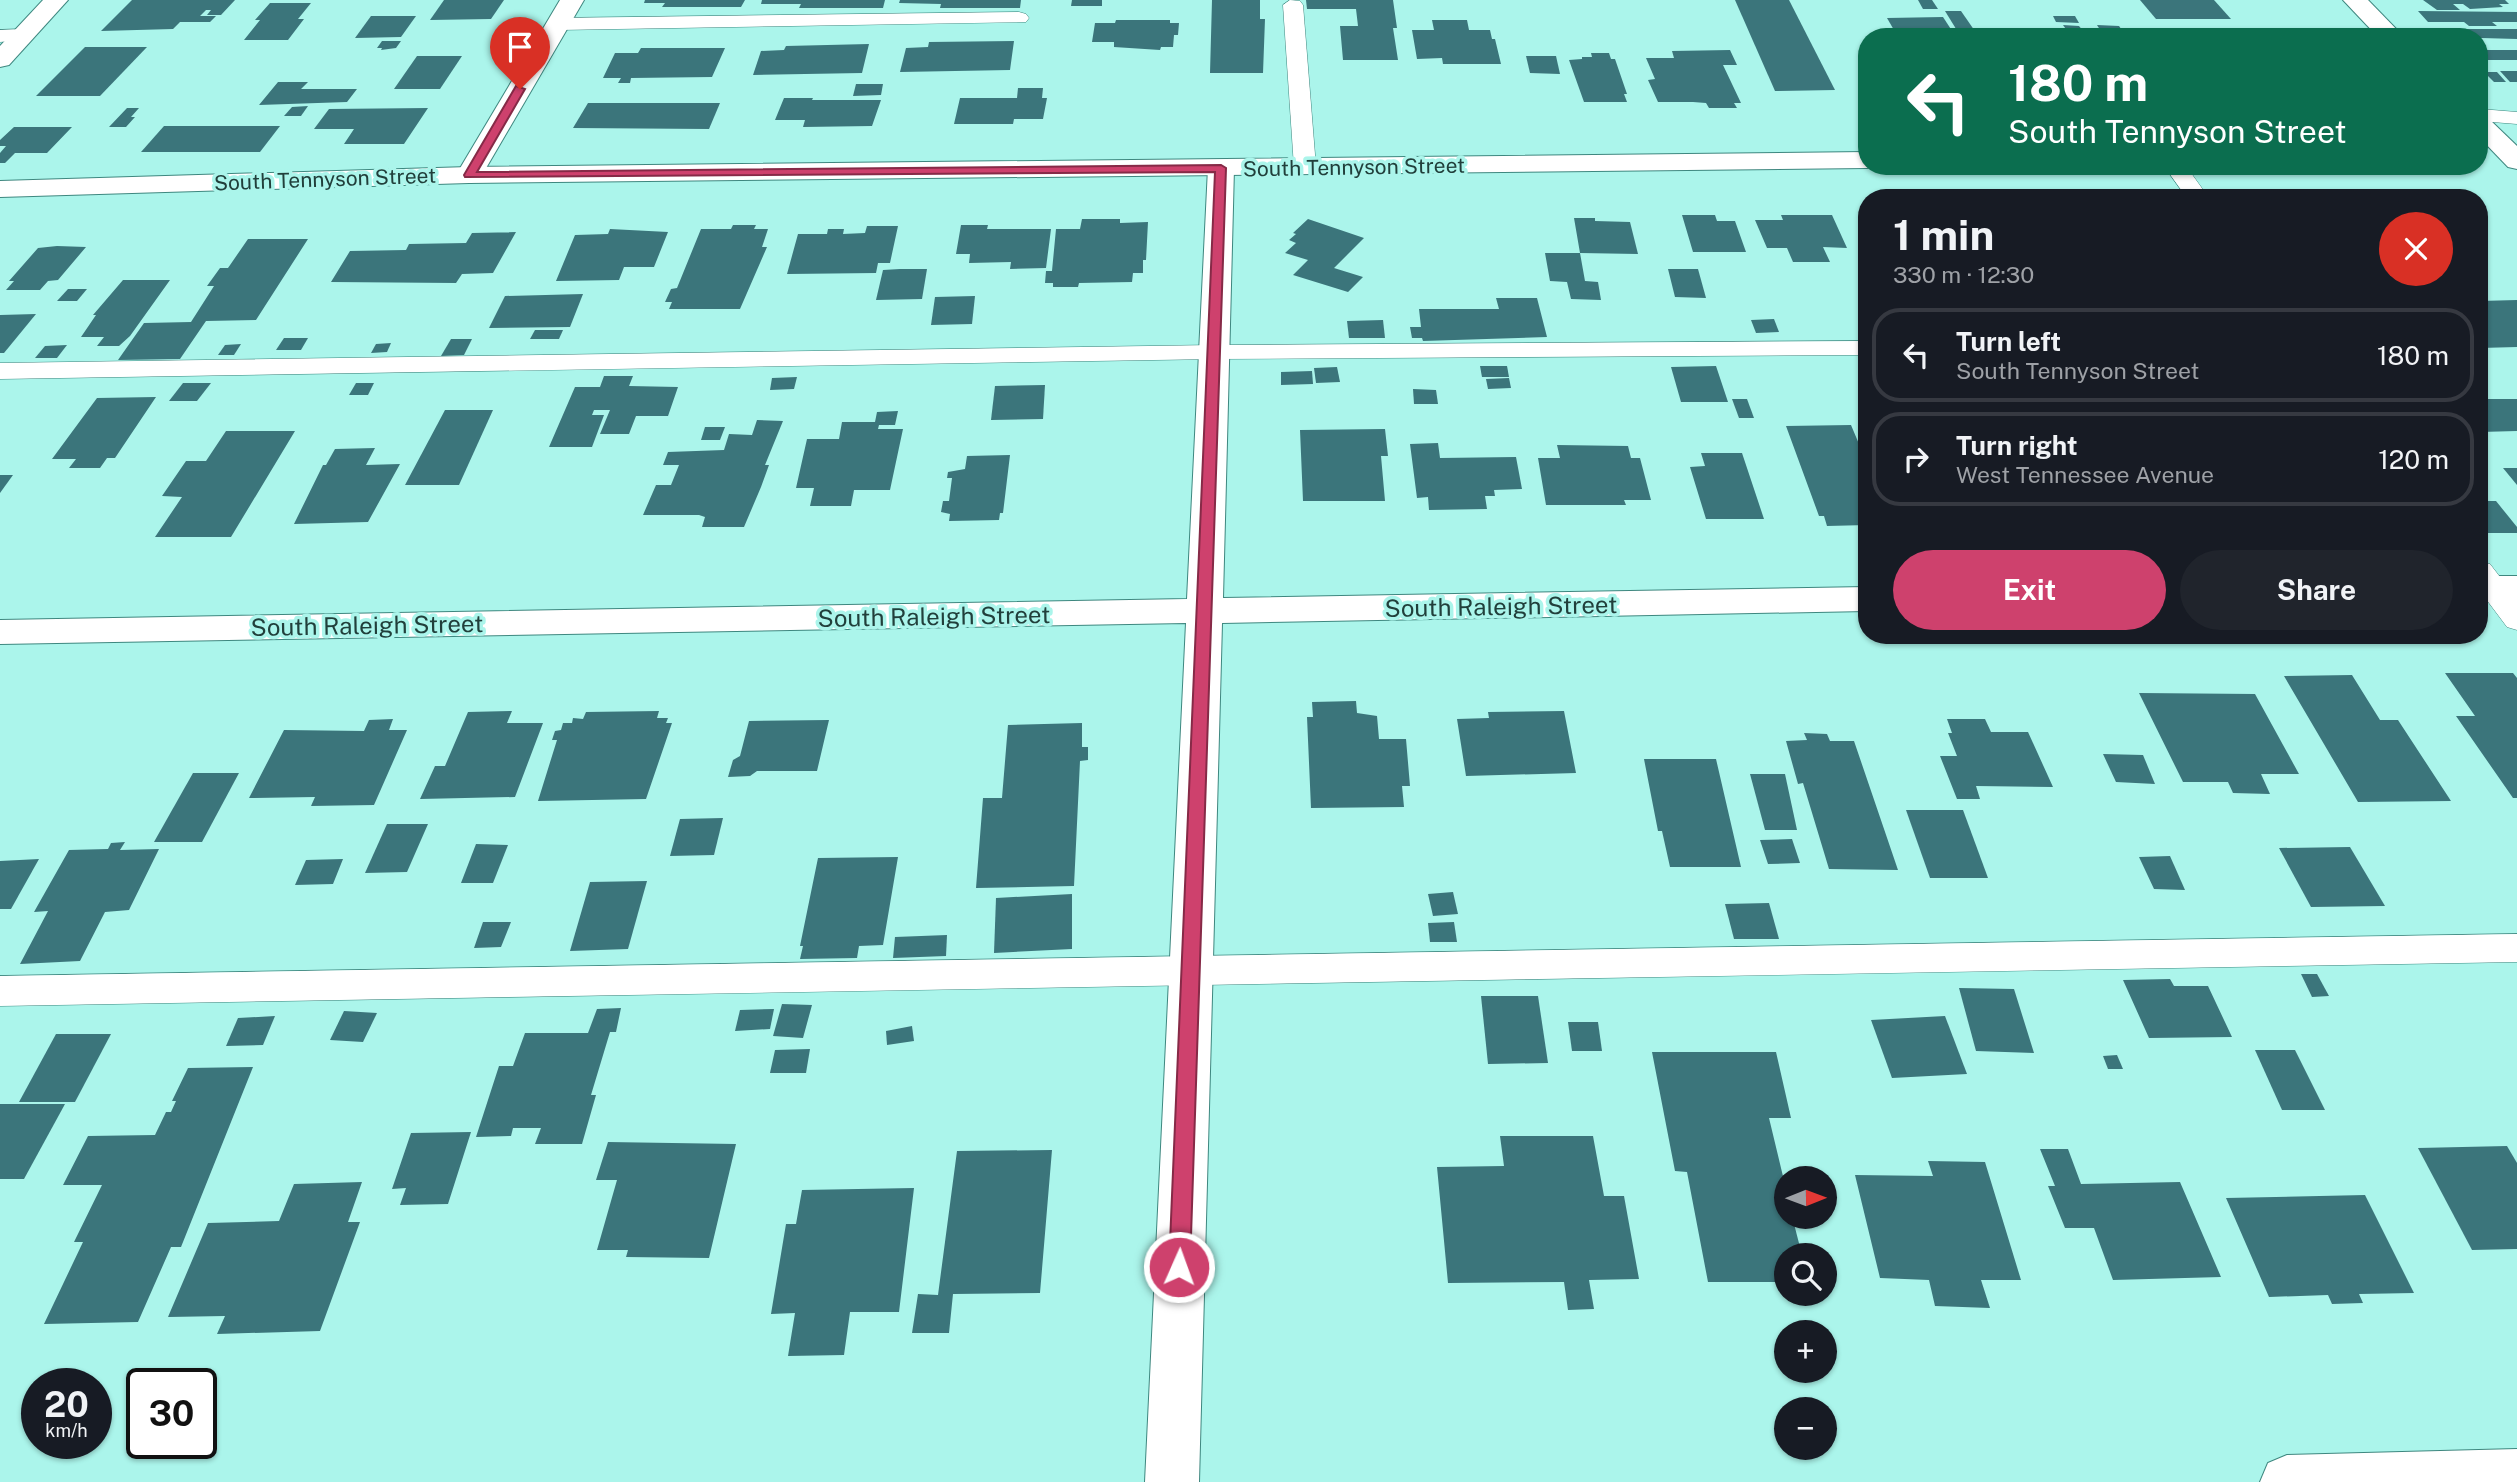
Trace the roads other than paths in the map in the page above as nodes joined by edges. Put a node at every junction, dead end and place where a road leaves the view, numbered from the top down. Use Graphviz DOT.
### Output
graph roads {
  1 [pos="56,0"];
  2 [pos="572,0"];
  3 [pos="2355,0"];
  4 [pos="1293,5"];
  5 [pos="1019,18"];
  6 [pos="558,24"];
  7 [pos="2383,28"];
  8 [pos="12,35"];
  9 [pos="0,61"];
  10 [pos="2488,116"];
  11 [pos="2517,118"];
  12 [pos="2488,132"];
  13 [pos="2488,153"];
  14 [pos="2513,156"];
  15 [pos="1858,160"];
  16 [pos="1305,167"];
  17 [pos="1221,168"];
  18 [pos="469,175"];
  19 [pos="0,189"];
  20 [pos="1858,348"];
  21 [pos="1214,352"];
  22 [pos="0,371"];
  23 [pos="2492,584"];
  24 [pos="1858,599"];
  25 [pos="1204,611"];
  26 [pos="2517,620"];
  27 [pos="0,632"];
  28 [pos="2517,948"];
  29 [pos="1190,972"];
  30 [pos="0,991"];
  31 [pos="2517,1476"];
  32 [pos="1172,1482"];
  33 [pos="2287,1482"];
  1 -- 8 [label="street"];
  2 -- 6 [label="street"];
  3 -- 7 [label="street"];
  4 -- 16 [label="lane"];
  5 -- 6 [label="lane"];
  6 -- 18 [label="street"];
  8 -- 9 [label="street"];
  10 -- 11 [label="lane"];
  12 -- 14 [label="street"];
  13 -- 14 [label="street"];
  15 -- 16 [label="street, South Tennyson Street"];
  16 -- 17 [label="street, South Tennyson Street"];
  17 -- 18 [label="street, South Tennyson Street"];
  17 -- 21 [label="street"];
  18 -- 19 [label="street, South Tennyson Street"];
  20 -- 21 [label="lane"];
  21 -- 22 [label="lane"];
  21 -- 25 [label="street"];
  23 -- 26 [label="lane"];
  24 -- 25 [label="street, South Raleigh Street"];
  25 -- 27 [label="street, South Raleigh Street"];
  25 -- 29 [label="street"];
  28 -- 29 [label="lane"];
  29 -- 30 [label="lane"];
  29 -- 32 [label="street"];
  31 -- 33 [label="street"];
}
